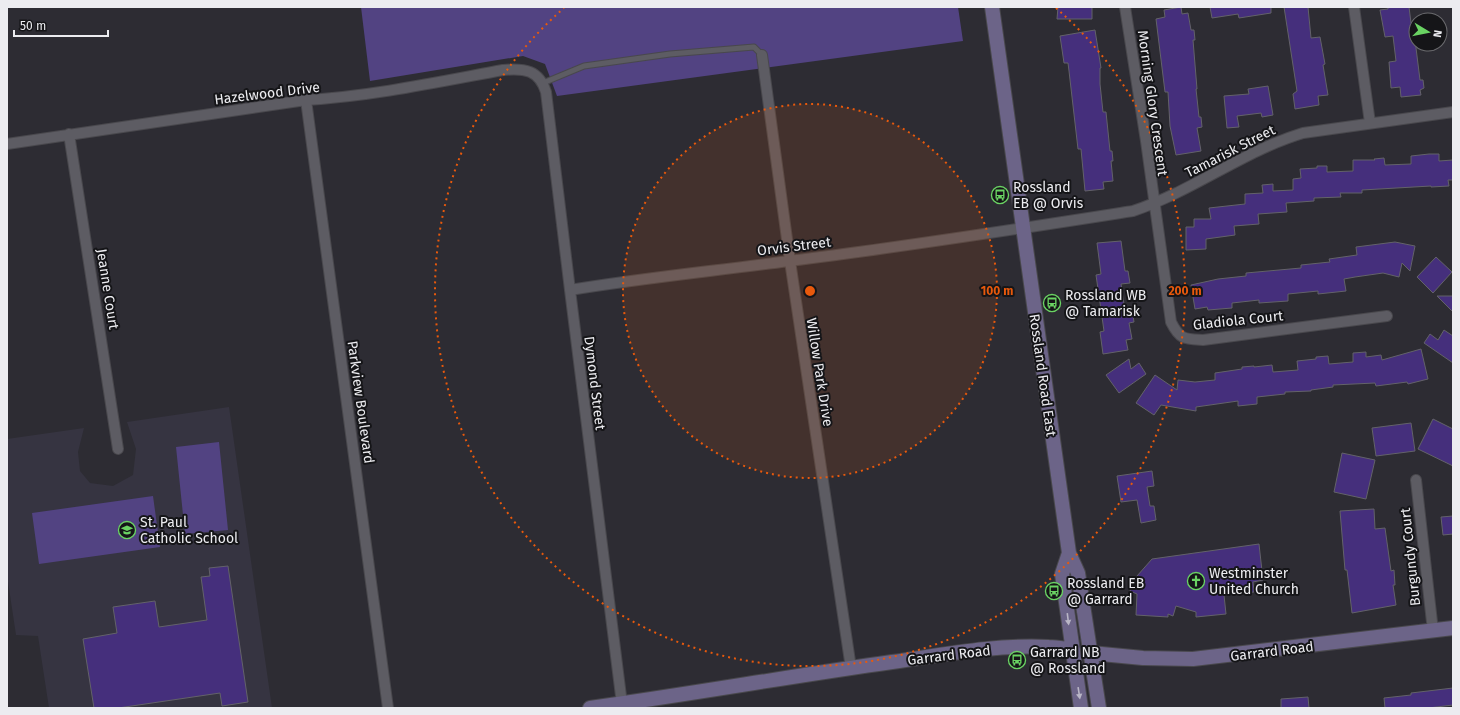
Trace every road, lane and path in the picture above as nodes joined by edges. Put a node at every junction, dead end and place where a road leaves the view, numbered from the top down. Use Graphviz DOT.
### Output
graph roads {
  1 [pos="992,7"];
  2 [pos="1125,7"];
  3 [pos="1354,7"];
  4 [pos="762,55"];
  5 [pos="543,83"];
  6 [pos="306,100"];
  7 [pos="1453,112"];
  8 [pos="1370,123"];
  9 [pos="69,134"];
  10 [pos="7,144"];
  11 [pos="1153,204"];
  12 [pos="1022,229"];
  13 [pos="790,261"];
  14 [pos="570,290"];
  15 [pos="1387,316"];
  16 [pos="118,449"];
  17 [pos="1416,480"];
  18 [pos="1069,553"];
  19 [pos="1453,628"];
  20 [pos="1433,631"];
  21 [pos="1073,650"];
  22 [pos="1091,653"];
  23 [pos="851,668"];
  24 [pos="622,704"];
  25 [pos="388,708"];
  26 [pos="590,708"];
  27 [pos="1081,708"];
  28 [pos="1099,708"];
  1 -- 12 [label="main road, Rossland Road East"];
  2 -- 11 [label="street, Morning Glory Crescent"];
  3 -- 8 [label="street"];
  4 -- 5 [label="lane"];
  4 -- 13 [label="street, Willow Park Drive"];
  5 -- 6 [label="street, Hazelwood Drive"];
  5 -- 14 [label="street, Dymond Street"];
  6 -- 9 [label="street, Hazelwood Drive"];
  6 -- 25 [label="street, Parkview Boulevard"];
  7 -- 8 [label="street, Tamarisk Street"];
  8 -- 11 [label="street, Tamarisk Street"];
  9 -- 10 [label="street, Hazelwood Drive"];
  9 -- 16 [label="street, Jeanne Court"];
  11 -- 12 [label="street, Tamarisk Street"];
  11 -- 15 [label="street, Gladiola Court"];
  12 -- 13 [label="street, Orvis Street"];
  12 -- 18 [label="main road, Rossland Road East"];
  13 -- 14 [label="street, Orvis Street"];
  13 -- 23 [label="street, Willow Park Drive"];
  14 -- 24 [label="street, Dymond Street"];
  17 -- 20 [label="street, Burgundy Court"];
  18 -- 21 [label="main road, Rossland Road East, one-way"];
  18 -- 22 [label="main road, Rossland Road East"];
  19 -- 20 [label="main road, Garrard Road"];
  20 -- 22 [label="main road, Garrard Road"];
  21 -- 22 [label="street, Garrard Road"];
  21 -- 23 [label="main road, Garrard Road"];
  21 -- 27 [label="main road, Rossland Road East, one-way"];
  22 -- 28 [label="main road, Rossland Road East"];
  23 -- 24 [label="main road, Garrard Road"];
  24 -- 26 [label="main road, Garrard Road"];
}
